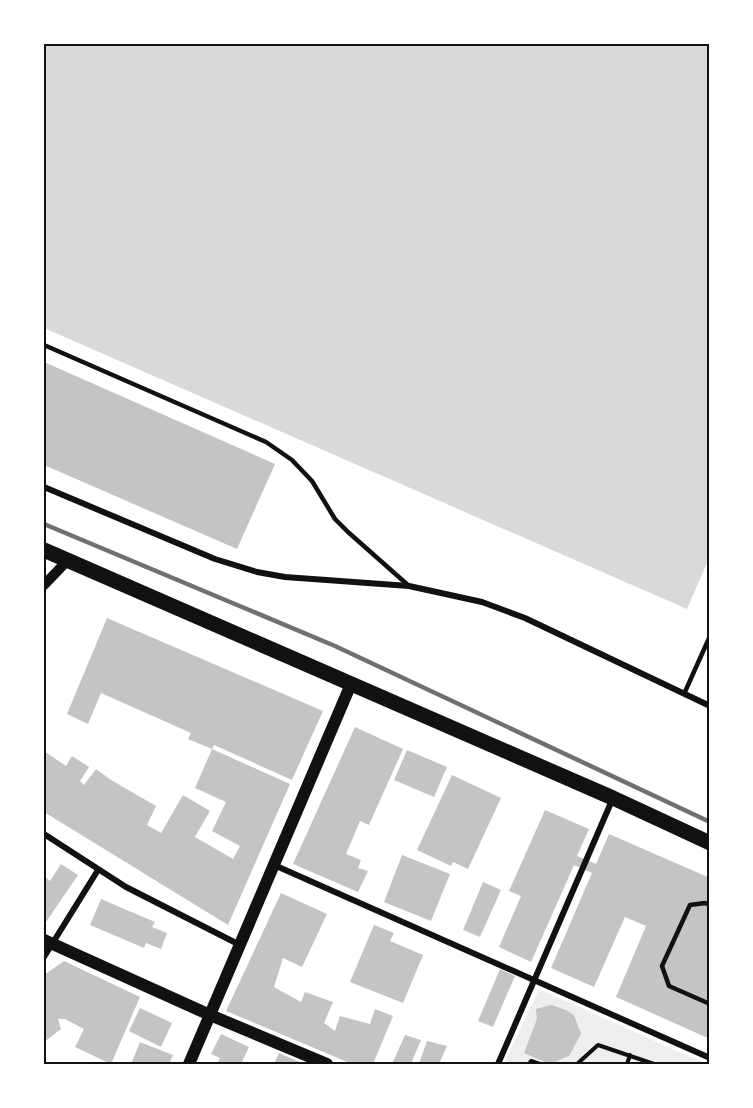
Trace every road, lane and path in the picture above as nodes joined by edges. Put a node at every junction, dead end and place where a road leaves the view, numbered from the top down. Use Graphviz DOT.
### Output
graph roads {
  1 [pos="44,345"];
  2 [pos="44,487"];
  3 [pos="44,550"];
  4 [pos="68,560"];
  5 [pos="44,585"];
  6 [pos="409,586"];
  7 [pos="710,636"];
  8 [pos="351,684"];
  9 [pos="684,694"];
  10 [pos="710,706"];
  11 [pos="613,798"];
  12 [pos="44,834"];
  13 [pos="710,843"];
  14 [pos="274,865"];
  15 [pos="98,870"];
  16 [pos="710,905"];
  17 [pos="48,942"];
  18 [pos="240,945"];
  19 [pos="44,957"];
  20 [pos="535,981"];
  21 [pos="710,1004"];
  22 [pos="210,1015"];
  23 [pos="630,1055"];
  24 [pos="709,1058"];
  25 [pos="706,1064"];
  26 [pos="189,1065"];
  27 [pos="327,1065"];
  28 [pos="498,1065"];
  29 [pos="529,1065"];
  30 [pos="540,1065"];
  31 [pos="577,1065"];
  32 [pos="627,1065"];
  33 [pos="654,1065"];
  1 -- 6 [label="lane"];
  2 -- 6 [label="street"];
  3 -- 4 [label="main road"];
  4 -- 5 [label="street"];
  4 -- 8 [label="main road"];
  6 -- 9 [label="street"];
  7 -- 9 [label="lane"];
  8 -- 11 [label="main road"];
  8 -- 14 [label="main road"];
  9 -- 10 [label="street"];
  11 -- 13 [label="main road"];
  11 -- 20 [label="street"];
  12 -- 15 [label="street"];
  14 -- 18 [label="main road"];
  14 -- 20 [label="street"];
  15 -- 17 [label="street"];
  15 -- 18 [label="street"];
  16 -- 21 [label="lane"];
  17 -- 19 [label="street"];
  17 -- 22 [label="main road"];
  18 -- 22 [label="main road"];
  20 -- 24 [label="street"];
  20 -- 28 [label="street"];
  22 -- 26 [label="main road"];
  22 -- 27 [label="main road"];
  23 -- 31 [label="path"];
  23 -- 32 [label="path"];
  23 -- 33 [label="path"];
  24 -- 25 [label="lane"];
  29 -- 30 [label="path"];
}
